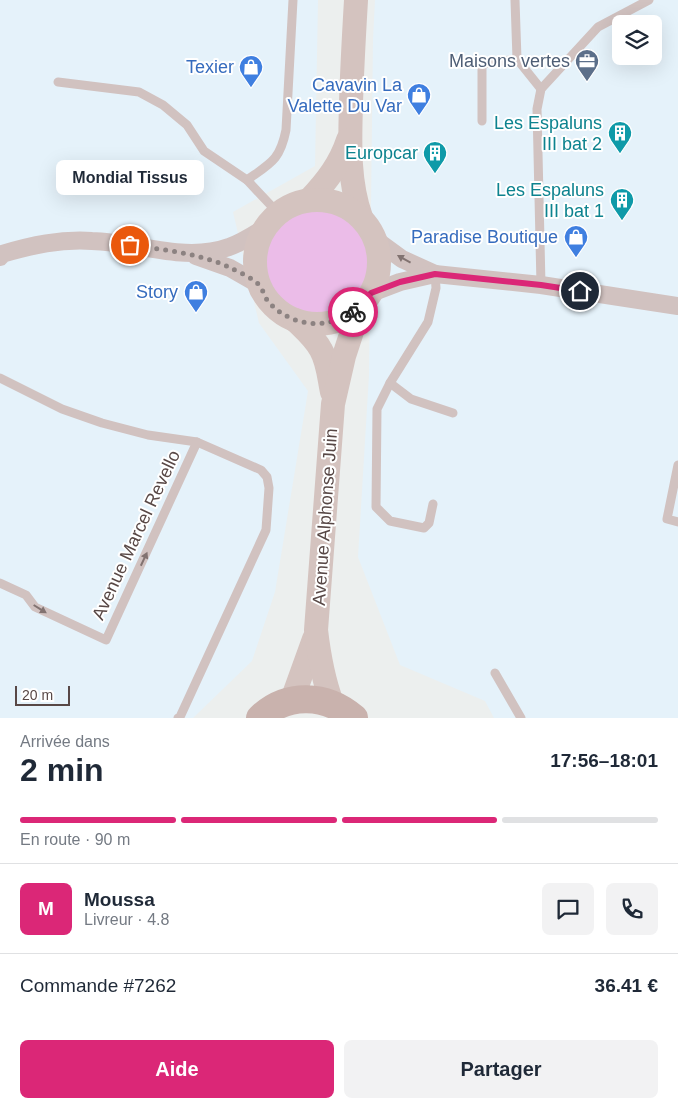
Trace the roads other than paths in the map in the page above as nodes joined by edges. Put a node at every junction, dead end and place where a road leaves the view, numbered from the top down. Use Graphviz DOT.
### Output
graph roads {
  1 [pos="293,0"];
  2 [pos="356,0"];
  3 [pos="514,0"];
  4 [pos="649,0"];
  5 [pos="517,60"];
  6 [pos="58,82"];
  7 [pos="541,89"];
  8 [pos="482,121"];
  9 [pos="350,132"];
  10 [pos="247,180"];
  11 [pos="310,199"];
  12 [pos="362,217"];
  13 [pos="270,221"];
  14 [pos="376,240"];
  15 [pos="184,253"];
  16 [pos="1,255"];
  17 [pos="435,274"];
  18 [pos="258,284"];
  19 [pos="541,285"];
  20 [pos="366,300"];
  21 [pos="678,306"];
  22 [pos="295,320"];
  23 [pos="0,378"];
  24 [pos="390,383"];
  25 [pos="333,404"];
  26 [pos="453,413"];
  27 [pos="197,442"];
  28 [pos="678,466"];
  29 [pos="676,486"];
  30 [pos="433,504"];
  31 [pos="678,522"];
  32 [pos="0,583"];
  33 [pos="316,630"];
  34 [pos="495,673"];
  35 [pos="292,700"];
  36 [pos="343,711"];
  37 [pos="178,718"];
  38 [pos="260,718"];
  39 [pos="521,718"];
  1 -- 10 [label="lane"];
  2 -- 9 [label="main road"];
  3 -- 5 [label="lane"];
  4 -- 7 [label="lane"];
  5 -- 7 [label="lane"];
  5 -- 8 [label="lane"];
  6 -- 10 [label="lane"];
  7 -- 19 [label="lane"];
  9 -- 11 [label="main road"];
  9 -- 12 [label="main road"];
  10 -- 13 [label="lane"];
  11 -- 12 [label="main road"];
  11 -- 13 [label="main road"];
  12 -- 14 [label="main road"];
  13 -- 15 [label="street"];
  13 -- 18 [label="main road"];
  17 -- 14 [label="street, one-way"];
  14 -- 20 [label="main road"];
  15 -- 16 [label="street"];
  15 -- 18 [label="street"];
  17 -- 19 [label="street"];
  17 -- 20 [label="street"];
  17 -- 24 [label="lane"];
  18 -- 22 [label="main road"];
  19 -- 21 [label="street"];
  20 -- 22 [label="main road"];
  20 -- 25 [label="main road, Avenue Alphonse Juin"];
  22 -- 25 [label="main road, Avenue Alphonse Juin"];
  23 -- 27 [label="lane, Avenue Marcel Revello"];
  24 -- 26 [label="lane"];
  24 -- 30 [label="lane"];
  25 -- 33 [label="main road, Avenue Alphonse Juin"];
  32 -- 27 [label="lane, Avenue Marcel Revello, one-way"];
  27 -- 37 [label="lane"];
  28 -- 29 [label="lane"];
  29 -- 31 [label="lane"];
  33 -- 35 [label="main road, Avenue Alphonse Juin"];
  33 -- 36 [label="main road, Avenue Alphonse Juin"];
  34 -- 39 [label="lane"];
  35 -- 36 [label="main road"];
  35 -- 38 [label="main road"];
}
